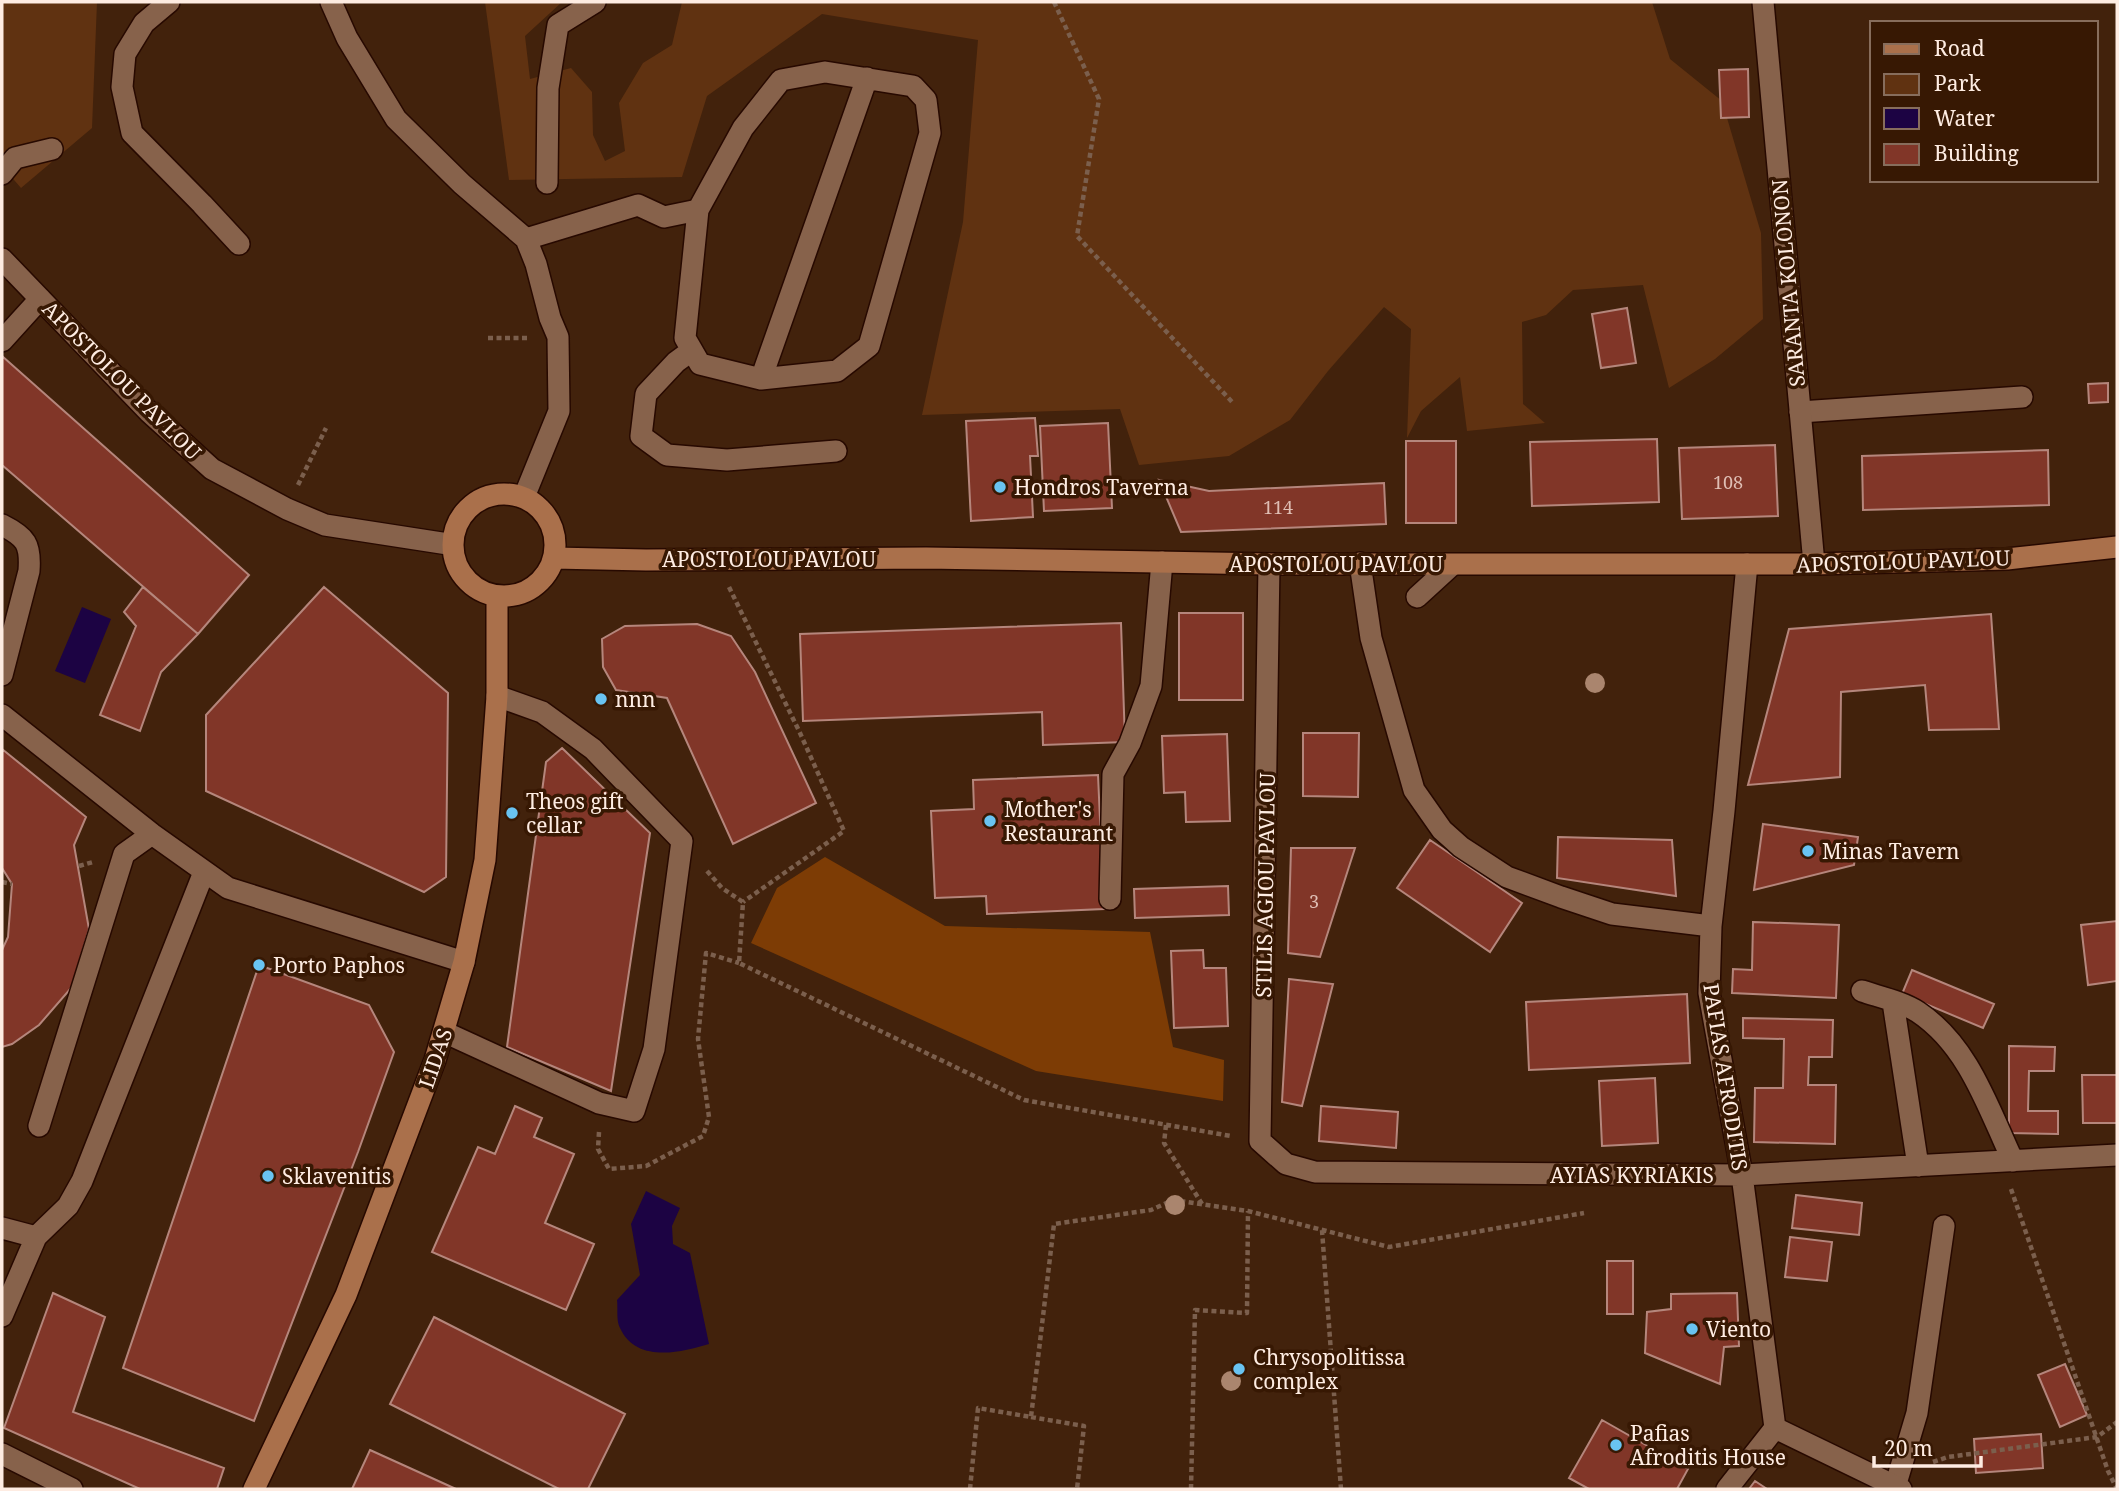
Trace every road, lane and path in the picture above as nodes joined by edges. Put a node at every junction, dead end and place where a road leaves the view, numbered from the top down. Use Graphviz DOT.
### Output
graph roads {
  1 [pos="169,2"];
  2 [pos="331,2"];
  3 [pos="595,2"];
  4 [pos="1054,2"];
  5 [pos="1763,2"];
  6 [pos="867,78"];
  7 [pos="52,149"];
  8 [pos="2,174"];
  9 [pos="547,183"];
  10 [pos="698,210"];
  11 [pos="526,239"];
  12 [pos="239,244"];
  13 [pos="2,259"];
  14 [pos="40,299"];
  15 [pos="488,338"];
  16 [pos="527,338"];
  17 [pos="2,341"];
  18 [pos="691,351"];
  19 [pos="761,379"];
  20 [pos="2022,397"];
  21 [pos="1234,404"];
  22 [pos="1800,412"];
  23 [pos="326,428"];
  24 [pos="836,451"];
  25 [pos="297,489"];
  26 [pos="524,496"];
  27 [pos="2,525"];
  28 [pos="452,543"];
  29 [pos="2117,547"];
  30 [pos="554,558"];
  31 [pos="719,560"];
  32 [pos="1162,562"];
  33 [pos="1269,564"];
  34 [pos="1360,564"];
  35 [pos="1747,564"];
  36 [pos="1814,564"];
  37 [pos="1452,565"];
  38 [pos="497,596"];
  39 [pos="1417,597"];
  40 [pos="2,675"];
  41 [pos="497,696"];
  42 [pos="2,715"];
  43 [pos="152,834"];
  44 [pos="682,841"];
  45 [pos="204,872"];
  46 [pos="2,883"];
  47 [pos="12,884"];
  48 [pos="1110,899"];
  49 [pos="743,902"];
  50 [pos="1711,926"];
  51 [pos="464,962"];
  52 [pos="1862,991"];
  53 [pos="1892,1002"];
  54 [pos="444,1032"];
  55 [pos="1166,1125"];
  56 [pos="39,1126"];
  57 [pos="1260,1141"];
  58 [pos="2117,1155"];
  59 [pos="2007,1161"];
  60 [pos="1918,1166"];
  61 [pos="1742,1175"];
  62 [pos="1202,1204"];
  63 [pos="1248,1211"];
  64 [pos="1584,1213"];
  65 [pos="1944,1226"];
  66 [pos="2,1228"];
  67 [pos="1322,1230"];
  68 [pos="36,1237"];
  69 [pos="2,1316"];
  70 [pos="1031,1417"];
  71 [pos="2117,1422"];
  72 [pos="1775,1428"];
  73 [pos="2097,1437"];
  74 [pos="2,1454"];
  75 [pos="1924,1465"];
  76 [pos="1898,1488"];
  77 [pos="72,1489"];
  78 [pos="254,1489"];
  79 [pos="970,1489"];
  80 [pos="1077,1489"];
  81 [pos="1191,1489"];
  82 [pos="1341,1489"];
  83 [pos="1727,1489"];
  84 [pos="2117,1489"];
  1 -- 12 [label="street"];
  2 -- 11 [label="street"];
  3 -- 9 [label="street"];
  4 -- 21 [label="path"];
  5 -- 22 [label="street, SARANTA KOLONON"];
  6 -- 10 [label="street"];
  6 -- 19 [label="street"];
  6 -- 19 [label="street"];
  7 -- 8 [label="street"];
  10 -- 11 [label="street"];
  10 -- 18 [label="street"];
  11 -- 26 [label="street"];
  13 -- 14 [label="street, APOSTOLOU PAVLOU"];
  14 -- 17 [label="street"];
  14 -- 28 [label="street, APOSTOLOU PAVLOU"];
  15 -- 16 [label="path"];
  18 -- 19 [label="street"];
  18 -- 24 [label="street"];
  20 -- 22 [label="street"];
  22 -- 36 [label="street, SARANTA KOLONON"];
  23 -- 25 [label="path"];
  26 -- 28 [label="main road"];
  26 -- 30 [label="main road"];
  27 -- 40 [label="street"];
  28 -- 38 [label="main road"];
  29 -- 36 [label="main road, APOSTOLOU PAVLOU"];
  30 -- 31 [label="main road, APOSTOLOU PAVLOU"];
  30 -- 38 [label="main road"];
  31 -- 32 [label="main road, APOSTOLOU PAVLOU"];
  31 -- 49 [label="path"];
  32 -- 33 [label="main road, APOSTOLOU PAVLOU"];
  32 -- 48 [label="street"];
  33 -- 34 [label="main road, APOSTOLOU PAVLOU"];
  33 -- 57 [label="street, STILIS AGIOU PAVLOU"];
  34 -- 37 [label="main road, APOSTOLOU PAVLOU"];
  34 -- 50 [label="street"];
  35 -- 36 [label="main road, APOSTOLOU PAVLOU"];
  35 -- 37 [label="main road, APOSTOLOU PAVLOU"];
  35 -- 50 [label="street, PAFIAS AFRODITIS"];
  37 -- 39 [label="street"];
  38 -- 41 [label="main road, LIDAS"];
  41 -- 44 [label="street"];
  41 -- 51 [label="main road, LIDAS"];
  42 -- 43 [label="street"];
  43 -- 45 [label="street"];
  43 -- 56 [label="street"];
  44 -- 49 [label="path"];
  44 -- 54 [label="street"];
  45 -- 51 [label="street"];
  45 -- 68 [label="street"];
  46 -- 47 [label="path"];
  49 -- 55 [label="path"];
  50 -- 61 [label="street, PAFIAS AFRODITIS"];
  51 -- 54 [label="main road, LIDAS"];
  52 -- 53 [label="street"];
  53 -- 59 [label="street"];
  53 -- 60 [label="street"];
  54 -- 78 [label="main road, LIDAS"];
  55 -- 57 [label="path"];
  55 -- 62 [label="path"];
  57 -- 61 [label="street, AYIAS KYRIAKIS"];
  58 -- 59 [label="street, AYIAS KYRIAKIS"];
  59 -- 60 [label="street, AYIAS KYRIAKIS"];
  59 -- 73 [label="path"];
  60 -- 61 [label="street, AYIAS KYRIAKIS"];
  61 -- 72 [label="street, PAFIAS AFRODITIS"];
  62 -- 63 [label="path"];
  62 -- 70 [label="path"];
  63 -- 67 [label="path"];
  63 -- 81 [label="path"];
  64 -- 67 [label="path"];
  65 -- 76 [label="street"];
  66 -- 68 [label="street"];
  67 -- 82 [label="path"];
  68 -- 69 [label="street"];
  70 -- 79 [label="path"];
  70 -- 80 [label="path"];
  71 -- 73 [label="path"];
  72 -- 76 [label="street"];
  72 -- 83 [label="street"];
  73 -- 75 [label="path"];
  73 -- 84 [label="path"];
  74 -- 77 [label="street"];
}
